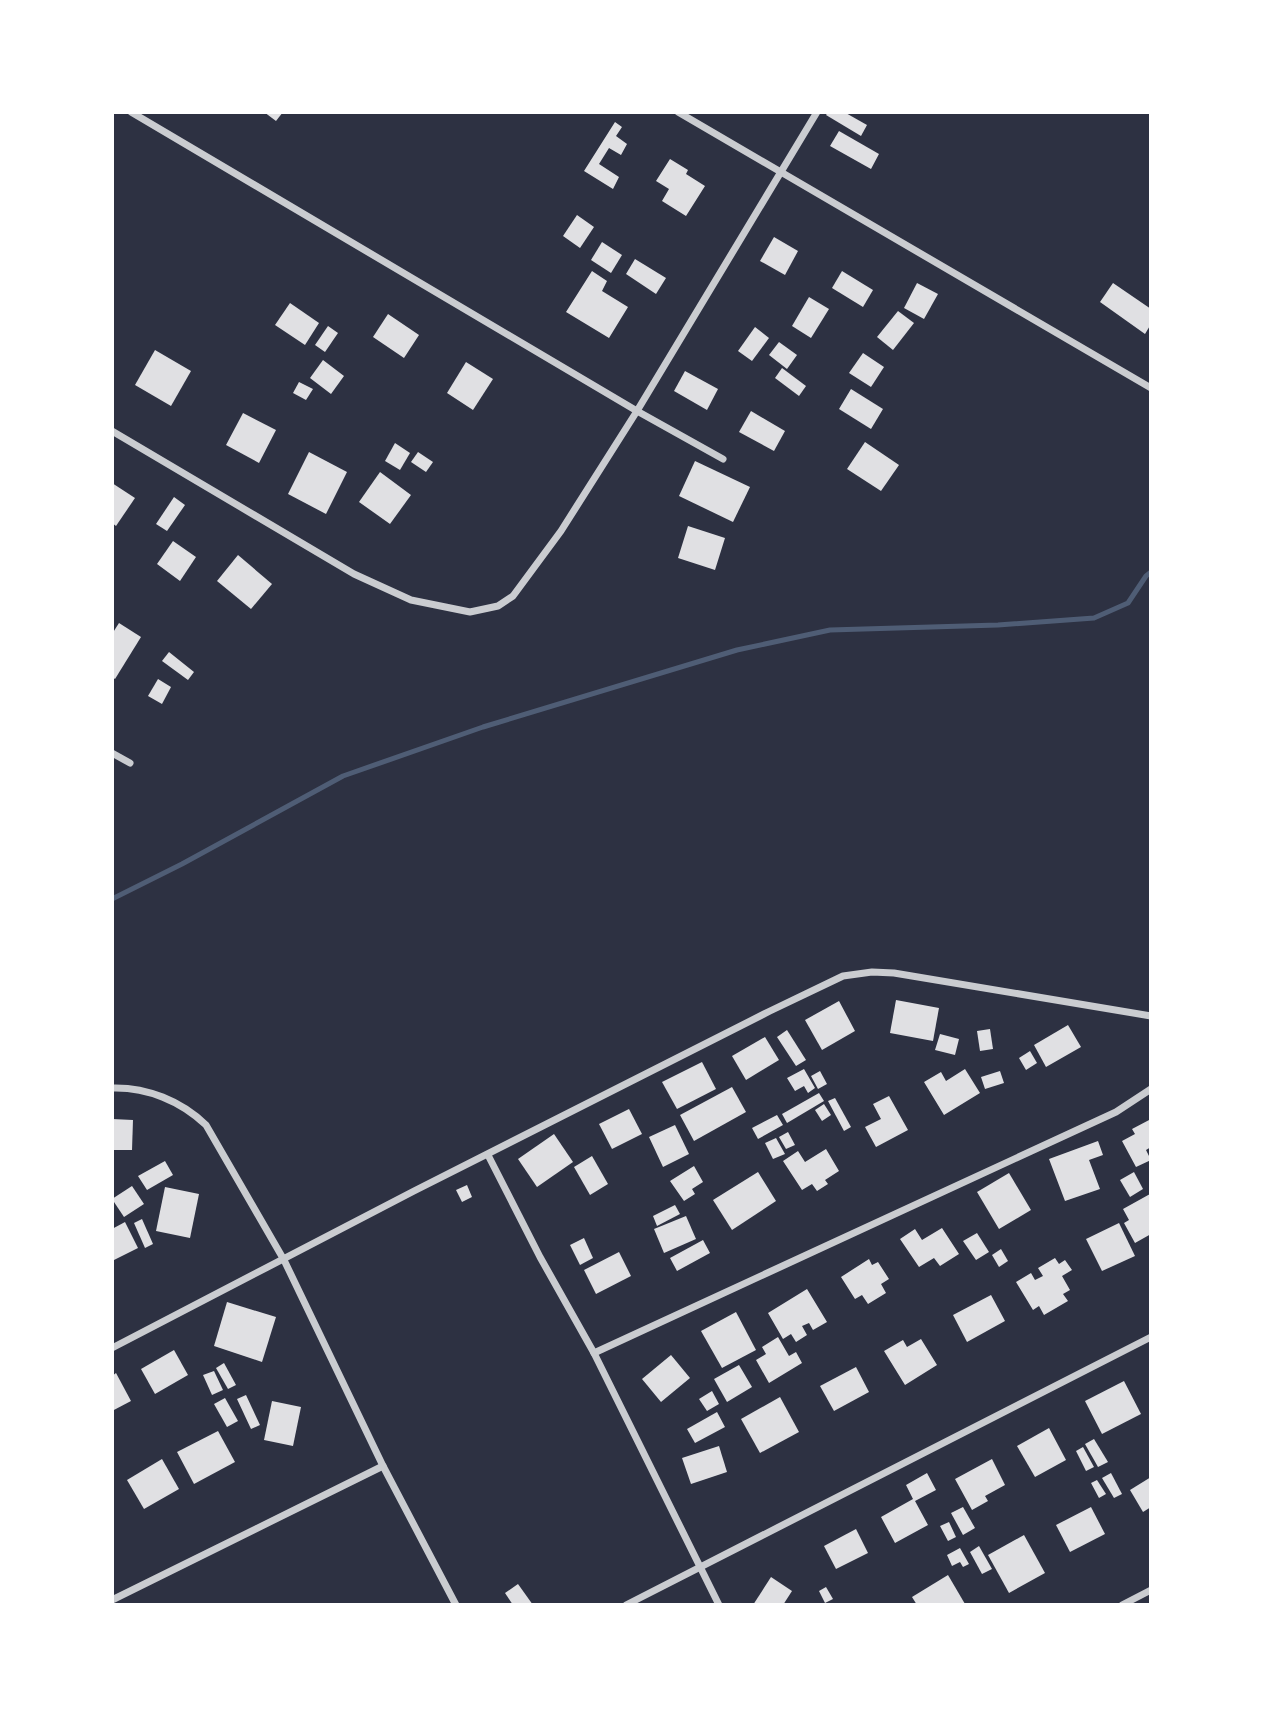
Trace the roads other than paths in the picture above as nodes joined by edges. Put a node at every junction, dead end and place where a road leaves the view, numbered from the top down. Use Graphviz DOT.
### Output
graph roads {
  1 [pos="131,112"];
  2 [pos="678,112"];
  3 [pos="817,112"];
  4 [pos="779,173"];
  5 [pos="1151,388"];
  6 [pos="637,411"];
  7 [pos="112,431"];
  8 [pos="723,459"];
  9 [pos="112,753"];
  10 [pos="130,763"];
  11 [pos="1151,1016"];
  12 [pos="112,1088"];
  13 [pos="1151,1089"];
  14 [pos="488,1155"];
  15 [pos="284,1260"];
  16 [pos="1151,1337"];
  17 [pos="112,1348"];
  18 [pos="594,1353"];
  19 [pos="383,1466"];
  20 [pos="699,1566"];
  21 [pos="1151,1590"];
  22 [pos="112,1600"];
  23 [pos="456,1605"];
  24 [pos="626,1605"];
  25 [pos="719,1605"];
  26 [pos="1122,1605"];
  1 -- 6 [label="street"];
  2 -- 4 [label="street"];
  3 -- 4 [label="street"];
  4 -- 5 [label="street"];
  4 -- 6 [label="street"];
  6 -- 7 [label="street"];
  6 -- 8 [label="street"];
  9 -- 10 [label="street"];
  11 -- 14 [label="street"];
  12 -- 15 [label="street"];
  13 -- 18 [label="street"];
  14 -- 15 [label="street"];
  14 -- 18 [label="street"];
  15 -- 17 [label="street"];
  15 -- 19 [label="street"];
  16 -- 20 [label="street"];
  18 -- 20 [label="street"];
  19 -- 22 [label="street"];
  19 -- 23 [label="street"];
  20 -- 24 [label="street"];
  20 -- 25 [label="street"];
  21 -- 26 [label="street"];
}
